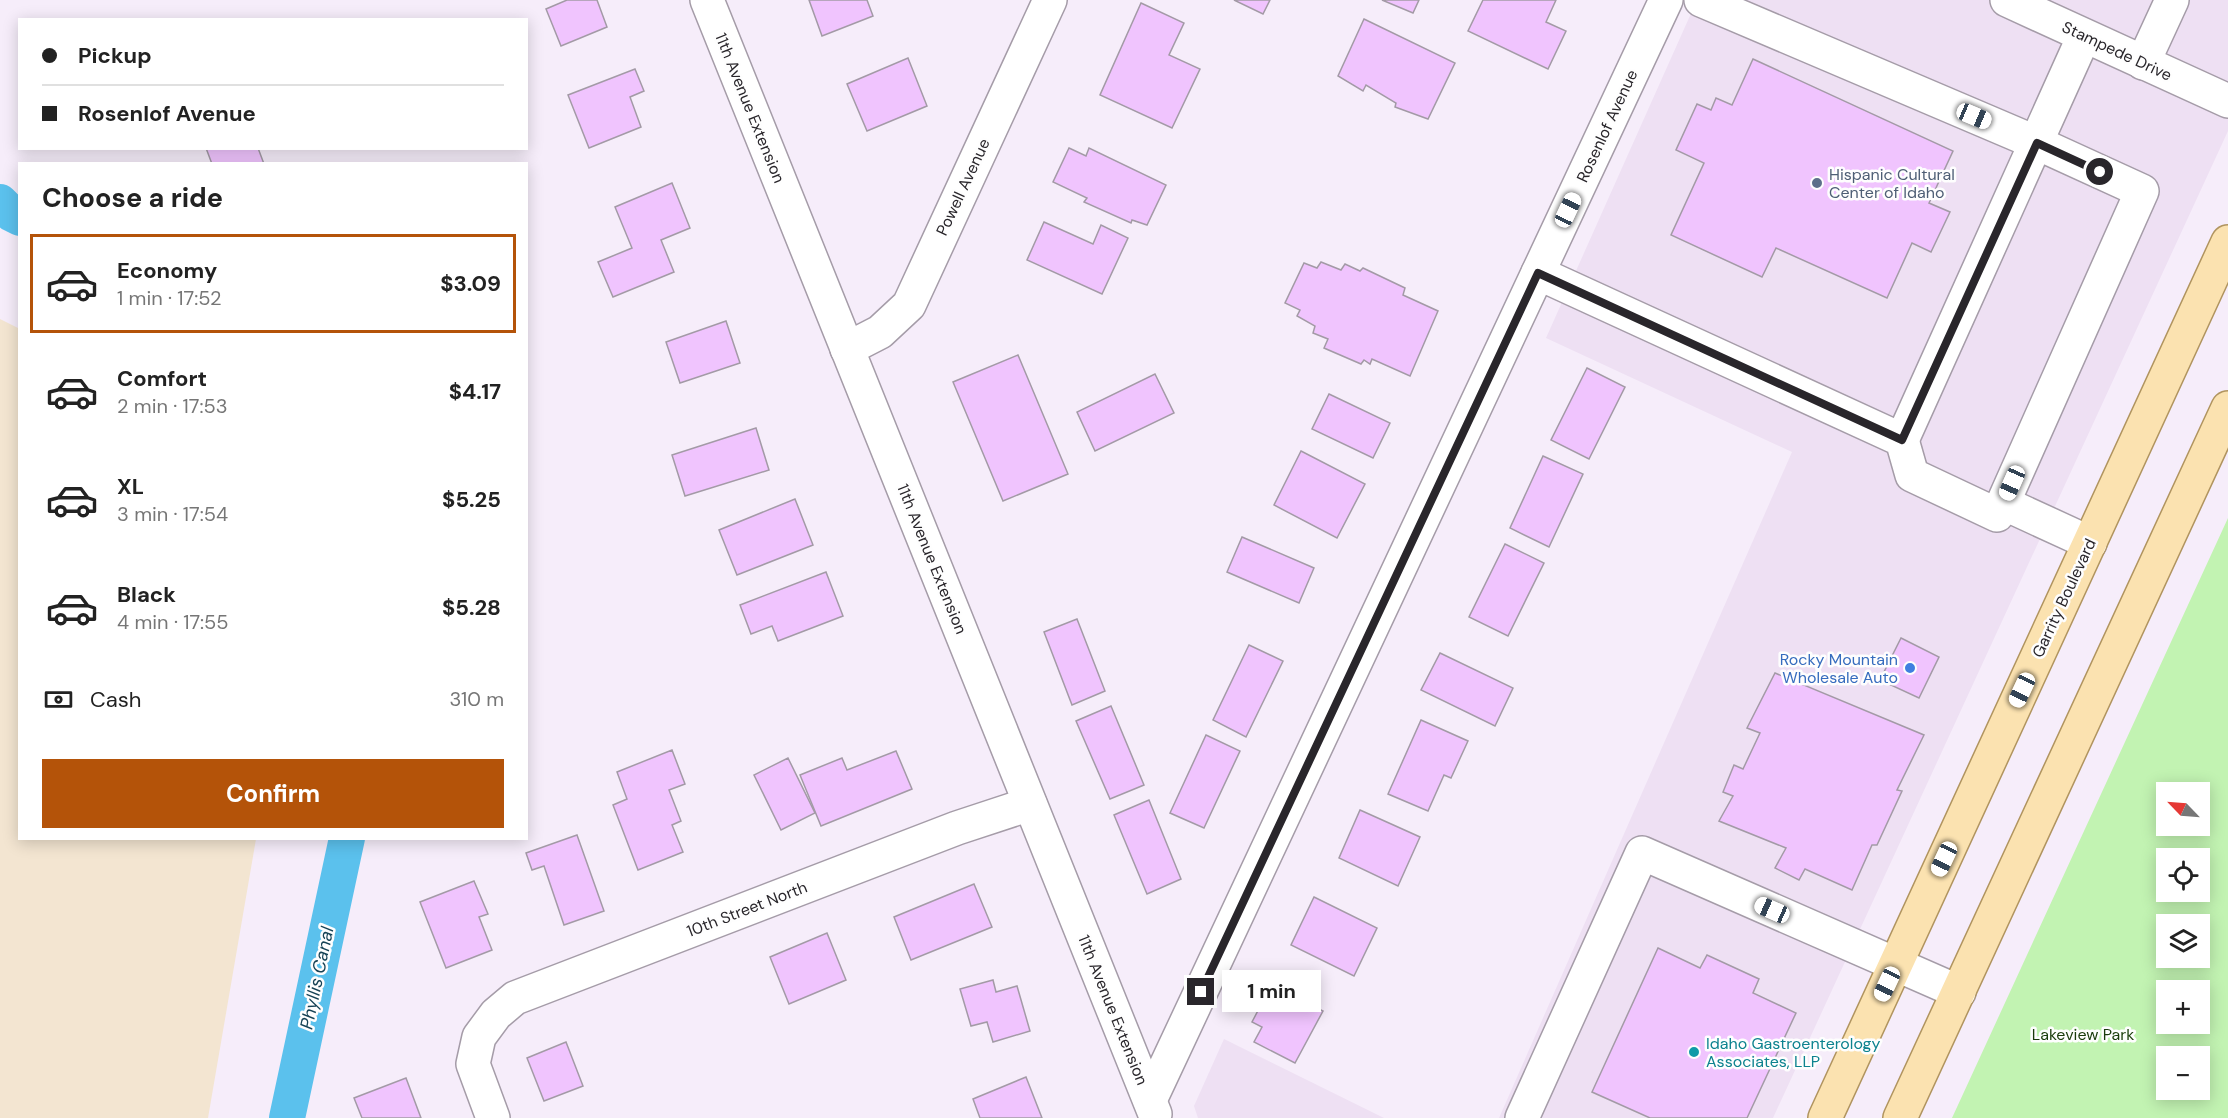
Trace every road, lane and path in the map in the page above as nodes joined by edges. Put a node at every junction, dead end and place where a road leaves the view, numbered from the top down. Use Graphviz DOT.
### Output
graph roads {
  1 [pos="707,0"];
  2 [pos="1050,0"];
  3 [pos="1666,0"];
  4 [pos="1701,0"];
  5 [pos="2007,0"];
  6 [pos="2172,0"];
  7 [pos="2084,36"];
  8 [pos="2143,63"];
  9 [pos="2228,101"];
  10 [pos="2037,143"];
  11 [pos="2228,242"];
  12 [pos="1538,273"];
  13 [pos="847,349"];
  14 [pos="2228,408"];
  15 [pos="1902,440"];
  16 [pos="2003,503"];
  17 [pos="2090,543"];
  18 [pos="1030,804"];
  19 [pos="1896,965"];
  20 [pos="1959,992"];
  21 [pos="1153,1109"];
  22 [pos="493,1118"];
  23 [pos="1522,1118"];
  24 [pos="1825,1118"];
  25 [pos="1900,1118"];
  1 -- 13 [label="street, 11th Avenue Extension"];
  2 -- 13 [label="street, Powell Avenue"];
  3 -- 12 [label="street, Rosenlof Avenue"];
  4 -- 10 [label="street"];
  5 -- 7 [label="street, Stampede Drive"];
  6 -- 8 [label="street"];
  7 -- 8 [label="street, Stampede Drive"];
  7 -- 10 [label="street"];
  8 -- 9 [label="street, Stampede Drive"];
  10 -- 15 [label="street"];
  10 -- 16 [label="street"];
  11 -- 17 [label="main road, Garrity Boulevard"];
  12 -- 15 [label="street"];
  12 -- 21 [label="street, Rosenlof Avenue"];
  13 -- 18 [label="street, 11th Avenue Extension"];
  14 -- 20 [label="main road"];
  15 -- 16 [label="street"];
  16 -- 17 [label="street"];
  17 -- 19 [label="main road, Garrity Boulevard"];
  18 -- 21 [label="street, 11th Avenue Extension"];
  18 -- 22 [label="street, 10th Street North"];
  19 -- 20 [label="street"];
  19 -- 23 [label="street"];
  19 -- 24 [label="main road, Garrity Boulevard"];
  20 -- 25 [label="main road"];
}
